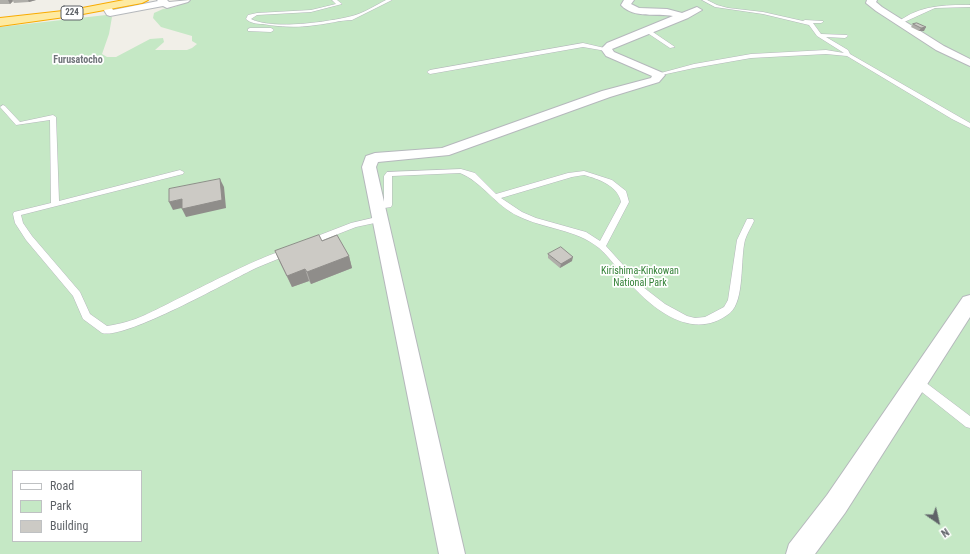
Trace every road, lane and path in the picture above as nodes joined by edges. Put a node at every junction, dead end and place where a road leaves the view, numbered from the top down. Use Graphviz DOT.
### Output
graph roads {
  1 [pos="142,0"];
  2 [pos="185,0"];
  3 [pos="334,0"];
  4 [pos="390,0"];
  5 [pos="630,0"];
  6 [pos="872,0"];
  7 [pos="163,1"];
  8 [pos="707,1"];
  9 [pos="970,6"];
  10 [pos="107,7"];
  11 [pos="697,10"];
  12 [pos="684,16"];
  13 [pos="355,17"];
  14 [pos="801,21"];
  15 [pos="0,22"];
  16 [pos="821,22"];
  17 [pos="900,22"];
  18 [pos="313,24"];
  19 [pos="336,25"];
  20 [pos="250,30"];
  21 [pos="648,31"];
  22 [pos="819,35"];
  23 [pos="845,36"];
  24 [pos="672,47"];
  25 [pos="606,49"];
  26 [pos="848,55"];
  27 [pos="970,63"];
  28 [pos="430,72"];
  29 [pos="659,76"];
  30 [pos="3,107"];
  31 [pos="970,126"];
  32 [pos="180,172"];
  33 [pos="495,197"];
  34 [pos="55,204"];
  35 [pos="379,213"];
  36 [pos="750,221"];
  37 [pos="602,246"];
  38 [pos="970,302"];
  39 [pos="917,382"];
  40 [pos="970,423"];
  41 [pos="452,554"];
  42 [pos="799,554"];
  1 -- 10 [label="highway, 224"];
  2 -- 7 [label="street"];
  3 -- 18 [label="lane"];
  4 -- 13 [label="lane"];
  5 -- 12 [label="street"];
  6 -- 17 [label="street"];
  7 -- 10 [label="street"];
  8 -- 11 [label="lane"];
  8 -- 14 [label="lane"];
  9 -- 17 [label="lane"];
  10 -- 15 [label="highway, 224"];
  11 -- 12 [label="street"];
  12 -- 21 [label="street"];
  13 -- 18 [label="lane"];
  13 -- 19 [label="lane"];
  14 -- 16 [label="lane"];
  14 -- 22 [label="lane"];
  17 -- 27 [label="street"];
  18 -- 20 [label="lane"];
  21 -- 24 [label="lane"];
  21 -- 25 [label="street"];
  22 -- 23 [label="lane"];
  22 -- 26 [label="lane"];
  25 -- 28 [label="lane"];
  25 -- 29 [label="street"];
  26 -- 29 [label="lane"];
  26 -- 31 [label="lane"];
  29 -- 35 [label="street"];
  30 -- 34 [label="lane"];
  32 -- 34 [label="lane"];
  33 -- 35 [label="lane"];
  33 -- 37 [label="lane"];
  33 -- 37 [label="lane"];
  34 -- 35 [label="lane"];
  35 -- 41 [label="street"];
  36 -- 37 [label="lane"];
  38 -- 39 [label="street"];
  39 -- 40 [label="lane"];
  39 -- 42 [label="street"];
}
